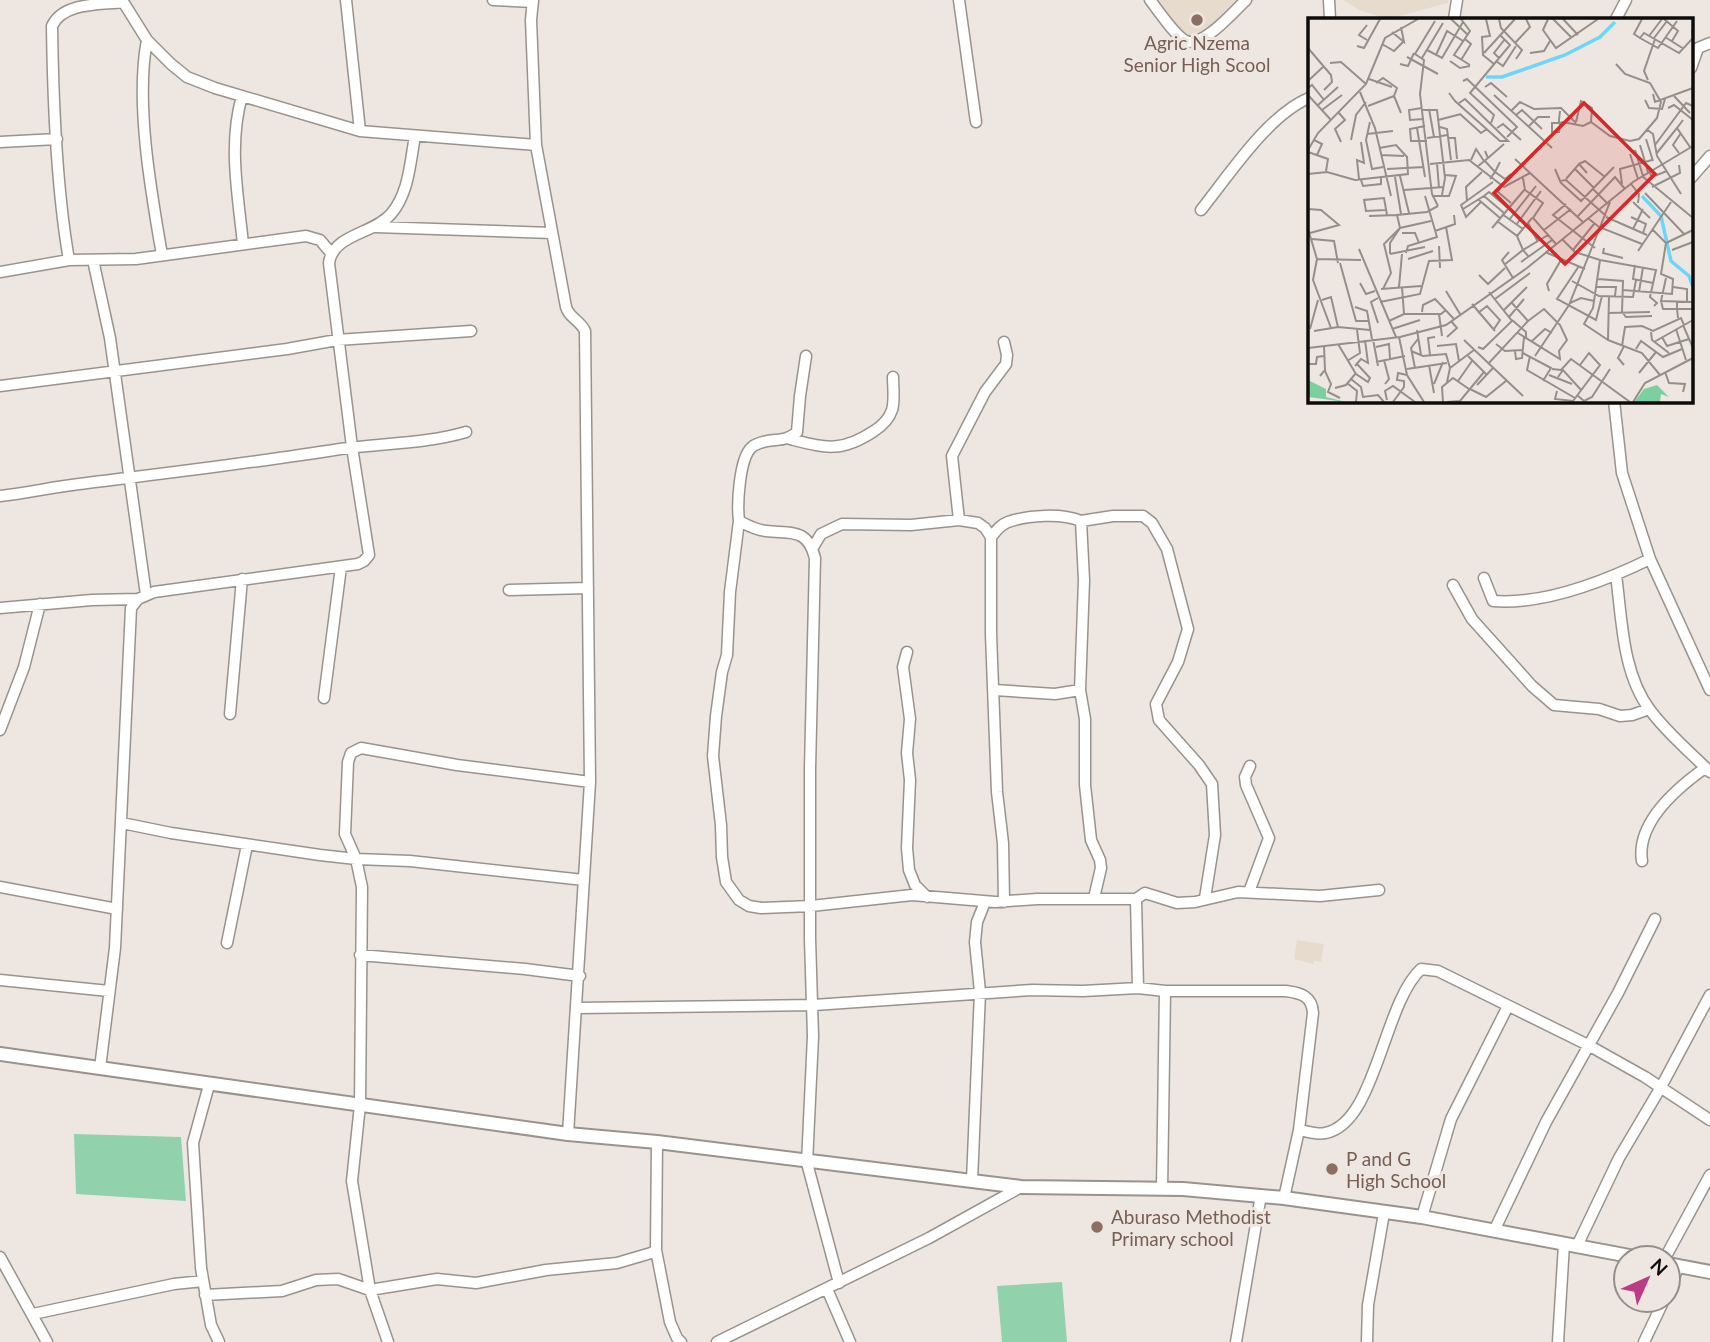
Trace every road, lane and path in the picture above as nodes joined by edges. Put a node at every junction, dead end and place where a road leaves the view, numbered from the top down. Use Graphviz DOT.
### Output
graph roads {
  1 [pos="346,0"];
  2 [pos="493,0"];
  3 [pos="959,0"];
  4 [pos="1150,0"];
  5 [pos="1247,0"];
  6 [pos="1329,0"];
  7 [pos="1457,0"];
  8 [pos="1626,0"];
  9 [pos="122,1"];
  10 [pos="533,1"];
  11 [pos="1330,18"];
  12 [pos="1454,18"];
  13 [pos="1617,18"];
  14 [pos="147,40"];
  15 [pos="1710,43"];
  16 [pos="1692,65"];
  17 [pos="242,96"];
  18 [pos="1308,98"];
  19 [pos="976,122"];
  20 [pos="360,131"];
  21 [pos="415,136"];
  22 [pos="57,139"];
  23 [pos="0,142"];
  24 [pos="536,145"];
  25 [pos="1710,156"];
  26 [pos="1692,177"];
  27 [pos="1201,210"];
  28 [pos="374,227"];
  29 [pos="552,233"];
  30 [pos="243,244"];
  31 [pos="331,253"];
  32 [pos="162,255"];
  33 [pos="69,260"];
  34 [pos="93,260"];
  35 [pos="0,272"];
  36 [pos="471,331"];
  37 [pos="337,340"];
  38 [pos="1004,342"];
  39 [pos="806,356"];
  40 [pos="114,371"];
  41 [pos="893,377"];
  42 [pos="0,386"];
  43 [pos="1614,402"];
  44 [pos="467,432"];
  45 [pos="790,439"];
  46 [pos="352,447"];
  47 [pos="131,478"];
  48 [pos="0,496"];
  49 [pos="959,520"];
  50 [pos="739,521"];
  51 [pos="1081,521"];
  52 [pos="991,537"];
  53 [pos="812,549"];
  54 [pos="1650,559"];
  55 [pos="341,567"];
  56 [pos="1616,575"];
  57 [pos="1484,578"];
  58 [pos="242,579"];
  59 [pos="1453,585"];
  60 [pos="587,588"];
  61 [pos="509,590"];
  62 [pos="142,597"];
  63 [pos="40,604"];
  64 [pos="0,608"];
  65 [pos="907,652"];
  66 [pos="995,690"];
  67 [pos="1080,690"];
  68 [pos="1710,690"];
  69 [pos="324,698"];
  70 [pos="1649,709"];
  71 [pos="230,714"];
  72 [pos="0,730"];
  73 [pos="1250,765"];
  74 [pos="1708,770"];
  75 [pos="590,782"];
  76 [pos="122,823"];
  77 [pos="247,845"];
  78 [pos="356,859"];
  79 [pos="1642,861"];
  80 [pos="584,880"];
  81 [pos="0,887"];
  82 [pos="1379,890"];
  83 [pos="1249,892"];
  84 [pos="927,897"];
  85 [pos="1094,898"];
  86 [pos="1205,898"];
  87 [pos="1136,899"];
  88 [pos="985,902"];
  89 [pos="1004,902"];
  90 [pos="811,906"];
  91 [pos="117,909"];
  92 [pos="1655,919"];
  93 [pos="227,943"];
  94 [pos="360,955"];
  95 [pos="580,976"];
  96 [pos="0,980"];
  97 [pos="1138,988"];
  98 [pos="1165,990"];
  99 [pos="109,991"];
  100 [pos="981,992"];
  101 [pos="1710,995"];
  102 [pos="814,1005"];
  103 [pos="1508,1006"];
  104 [pos="577,1008"];
  105 [pos="1588,1045"];
  106 [pos="0,1054"];
  107 [pos="100,1068"];
  108 [pos="209,1085"];
  109 [pos="1661,1087"];
  110 [pos="360,1105"];
  111 [pos="1710,1120"];
  112 [pos="1299,1130"];
  113 [pos="568,1134"];
  114 [pos="657,1143"];
  115 [pos="807,1163"];
  116 [pos="1710,1175"];
  117 [pos="972,1181"];
  118 [pos="1021,1187"];
  119 [pos="1162,1189"];
  120 [pos="1261,1195"];
  121 [pos="1284,1198"];
  122 [pos="1384,1213"];
  123 [pos="1422,1217"];
  124 [pos="1494,1231"];
  125 [pos="1673,1244"];
  126 [pos="1571,1245"];
  127 [pos="656,1250"];
  128 [pos="1612,1253"];
  129 [pos="0,1257"];
  130 [pos="1682,1267"];
  131 [pos="3,1270"];
  132 [pos="1710,1272"];
  133 [pos="203,1281"];
  134 [pos="839,1283"];
  135 [pos="827,1289"];
  136 [pos="370,1290"];
  137 [pos="205,1295"];
  138 [pos="33,1314"];
  139 [pos="1657,1314"];
  140 [pos="47,1342"];
  141 [pos="219,1342"];
  142 [pos="388,1342"];
  143 [pos="681,1342"];
  144 [pos="717,1342"];
  145 [pos="850,1342"];
  146 [pos="1236,1342"];
  147 [pos="1367,1342"];
  148 [pos="1558,1342"];
  149 [pos="1644,1342"];
  1 -- 20 [label="street"];
  2 -- 10 [label="street"];
  3 -- 19 [label="street"];
  4 -- 5 [label="street"];
  6 -- 11 [label="street"];
  7 -- 12 [label="street"];
  8 -- 13 [label="street"];
  9 -- 14 [label="street"];
  9 -- 22 [label="street"];
  10 -- 24 [label="street"];
  14 -- 17 [label="street"];
  14 -- 32 [label="street"];
  15 -- 16 [label="street"];
  17 -- 20 [label="street"];
  17 -- 30 [label="street"];
  18 -- 27 [label="street"];
  20 -- 21 [label="street"];
  21 -- 24 [label="street"];
  21 -- 28 [label="street"];
  22 -- 23 [label="street"];
  22 -- 33 [label="street"];
  24 -- 29 [label="street"];
  25 -- 26 [label="street"];
  28 -- 29 [label="street"];
  28 -- 31 [label="street"];
  29 -- 60 [label="street"];
  30 -- 31 [label="street"];
  30 -- 32 [label="street"];
  31 -- 37 [label="street"];
  32 -- 34 [label="street"];
  33 -- 34 [label="street"];
  33 -- 35 [label="street"];
  34 -- 40 [label="street"];
  36 -- 37 [label="street"];
  37 -- 40 [label="street"];
  37 -- 46 [label="street"];
  38 -- 49 [label="street"];
  39 -- 45 [label="street"];
  40 -- 42 [label="street"];
  40 -- 47 [label="street"];
  41 -- 45 [label="street"];
  43 -- 54 [label="street"];
  44 -- 46 [label="street"];
  45 -- 50 [label="street"];
  46 -- 47 [label="street"];
  46 -- 55 [label="street"];
  47 -- 48 [label="street"];
  47 -- 62 [label="street"];
  49 -- 52 [label="street"];
  49 -- 53 [label="street"];
  50 -- 53 [label="street"];
  50 -- 90 [label="street"];
  51 -- 52 [label="street"];
  51 -- 67 [label="street"];
  51 -- 86 [label="street"];
  52 -- 66 [label="street"];
  53 -- 90 [label="street"];
  54 -- 56 [label="street"];
  54 -- 68 [label="street"];
  55 -- 58 [label="street"];
  55 -- 69 [label="street"];
  56 -- 57 [label="street"];
  56 -- 70 [label="street"];
  58 -- 62 [label="street"];
  58 -- 71 [label="street"];
  59 -- 70 [label="street"];
  60 -- 61 [label="street"];
  60 -- 75 [label="street"];
  62 -- 63 [label="street"];
  62 -- 76 [label="street"];
  63 -- 64 [label="street"];
  63 -- 72 [label="street"];
  65 -- 84 [label="street"];
  66 -- 67 [label="street"];
  66 -- 89 [label="street"];
  67 -- 85 [label="street"];
  70 -- 74 [label="street"];
  73 -- 83 [label="street"];
  74 -- 79 [label="street"];
  75 -- 78 [label="street"];
  75 -- 80 [label="street"];
  76 -- 77 [label="street"];
  76 -- 91 [label="street"];
  77 -- 78 [label="street"];
  77 -- 93 [label="street"];
  78 -- 80 [label="street"];
  78 -- 94 [label="street"];
  80 -- 95 [label="street"];
  81 -- 91 [label="street"];
  82 -- 83 [label="street"];
  83 -- 86 [label="street"];
  84 -- 88 [label="street"];
  84 -- 90 [label="street"];
  85 -- 87 [label="street"];
  85 -- 89 [label="street"];
  86 -- 87 [label="street"];
  87 -- 97 [label="street"];
  88 -- 89 [label="street"];
  88 -- 100 [label="street"];
  90 -- 102 [label="street"];
  91 -- 99 [label="street"];
  92 -- 105 [label="street"];
  94 -- 95 [label="street"];
  94 -- 110 [label="street"];
  95 -- 104 [label="street"];
  96 -- 99 [label="street"];
  97 -- 98 [label="street"];
  97 -- 100 [label="street"];
  98 -- 112 [label="street"];
  98 -- 119 [label="street"];
  99 -- 107 [label="street"];
  100 -- 102 [label="street"];
  100 -- 117 [label="street"];
  101 -- 109 [label="street"];
  102 -- 104 [label="street"];
  102 -- 115 [label="street"];
  103 -- 105 [label="street"];
  103 -- 112 [label="street"];
  103 -- 123 [label="street"];
  104 -- 113 [label="street"];
  105 -- 109 [label="street"];
  105 -- 124 [label="street"];
  106 -- 107 [label="street"];
  107 -- 108 [label="street"];
  108 -- 110 [label="street"];
  108 -- 133 [label="street"];
  109 -- 111 [label="street"];
  109 -- 126 [label="street"];
  110 -- 113 [label="street"];
  110 -- 136 [label="street"];
  112 -- 121 [label="street"];
  113 -- 114 [label="street"];
  114 -- 115 [label="street"];
  114 -- 127 [label="street"];
  115 -- 117 [label="street"];
  115 -- 134 [label="street"];
  116 -- 125 [label="street"];
  117 -- 118 [label="street"];
  118 -- 119 [label="street"];
  118 -- 134 [label="street"];
  119 -- 120 [label="street"];
  120 -- 121 [label="street"];
  120 -- 146 [label="street"];
  121 -- 122 [label="street"];
  122 -- 123 [label="street"];
  122 -- 147 [label="street"];
  123 -- 124 [label="street"];
  124 -- 126 [label="street"];
  126 -- 128 [label="street"];
  126 -- 148 [label="street"];
  127 -- 136 [label="street"];
  127 -- 143 [label="street"];
  129 -- 131 [label="street"];
  130 -- 132 [label="street"];
  131 -- 138 [label="street"];
  133 -- 137 [label="street"];
  133 -- 138 [label="street"];
  134 -- 135 [label="street"];
  135 -- 144 [label="street"];
  135 -- 145 [label="street"];
  136 -- 137 [label="street"];
  136 -- 142 [label="street"];
  137 -- 141 [label="street"];
  138 -- 140 [label="street"];
  139 -- 149 [label="street"];
}
